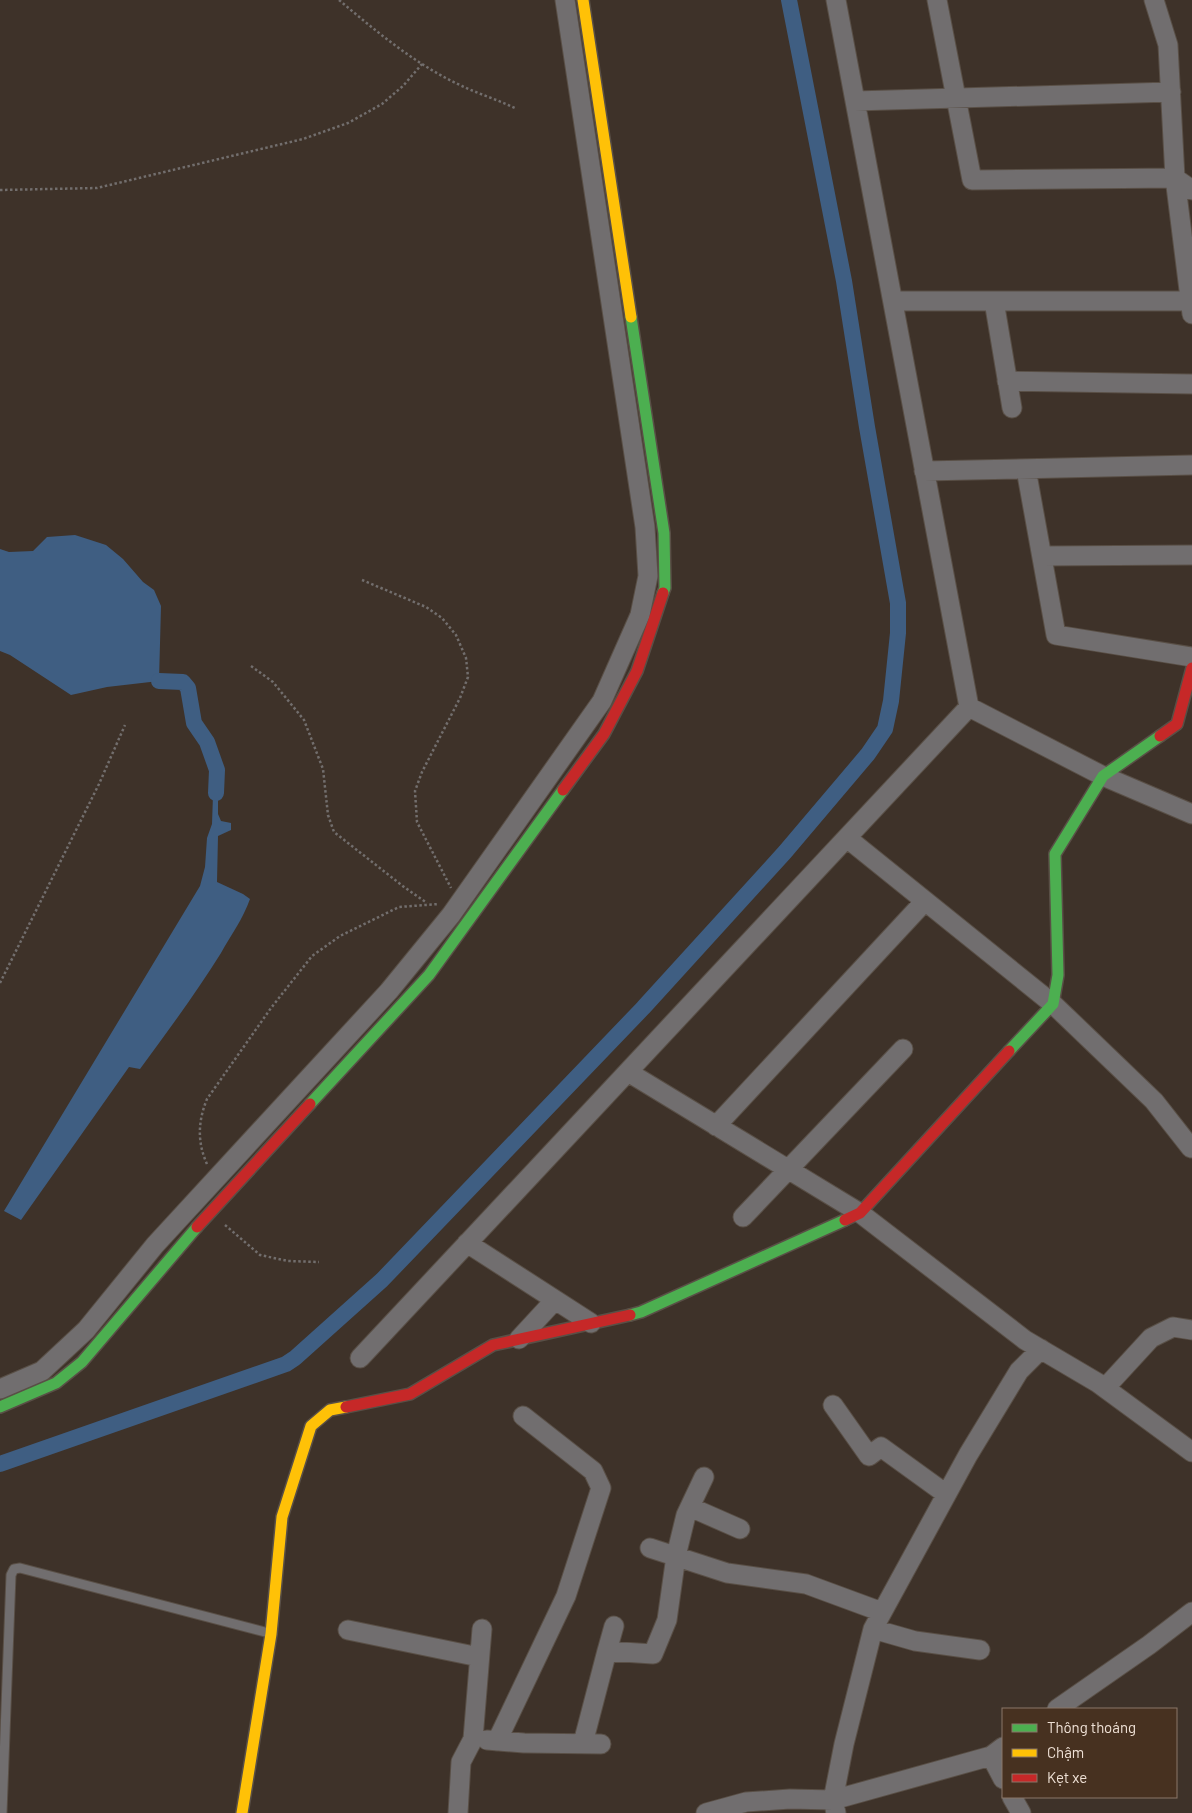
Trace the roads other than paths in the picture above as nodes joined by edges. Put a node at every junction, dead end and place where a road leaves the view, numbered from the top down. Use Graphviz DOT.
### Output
graph roads {
  1 [pos="564,0"];
  2 [pos="583,0"];
  3 [pos="836,0"];
  4 [pos="937,0"];
  5 [pos="1154,0"];
  6 [pos="1170,92"];
  7 [pos="956,98"];
  8 [pos="855,101"];
  9 [pos="1175,178"];
  10 [pos="1192,190"];
  11 [pos="893,301"];
  12 [pos="994,301"];
  13 [pos="1191,308"];
  14 [pos="1007,381"];
  15 [pos="1192,384"];
  16 [pos="1012,408"];
  17 [pos="1192,465"];
  18 [pos="1026,468"];
  19 [pos="924,471"];
  20 [pos="647,479"];
  21 [pos="1192,555"];
  22 [pos="1042,556"];
  23 [pos="1192,657"];
  24 [pos="1192,668"];
  25 [pos="969,707"];
  26 [pos="1103,776"];
  27 [pos="1192,814"];
  28 [pos="847,838"];
  29 [pos="925,901"];
  30 [pos="1052,1004"];
  31 [pos="903,1049"];
  32 [pos="628,1072"];
  33 [pos="716,1126"];
  34 [pos="1191,1148"];
  35 [pos="788,1170"];
  36 [pos="221,1187"];
  37 [pos="860,1213"];
  38 [pos="743,1217"];
  39 [pos="468,1243"];
  40 [pos="555,1300"];
  41 [pos="590,1323"];
  42 [pos="1192,1330"];
  43 [pos="519,1339"];
  44 [pos="1040,1349"];
  45 [pos="360,1358"];
  46 [pos="1105,1388"];
  47 [pos="0,1389"];
  48 [pos="833,1405"];
  49 [pos="0,1407"];
  50 [pos="522,1416"];
  51 [pos="1192,1452"];
  52 [pos="704,1477"];
  53 [pos="946,1494"];
  54 [pos="690,1506"];
  55 [pos="740,1529"];
  56 [pos="650,1548"];
  57 [pos="676,1556"];
  58 [pos="882,1612"];
  59 [pos="1192,1612"];
  60 [pos="614,1626"];
  61 [pos="482,1629"];
  62 [pos="872,1629"];
  63 [pos="348,1630"];
  64 [pos="271,1634"];
  65 [pos="607,1650"];
  66 [pos="980,1650"];
  67 [pos="480,1657"];
  68 [pos="1058,1708"];
  69 [pos="473,1739"];
  70 [pos="497,1741"];
  71 [pos="997,1751"];
  72 [pos="1002,1775"];
  73 [pos="1013,1798"];
  74 [pos="835,1806"];
  75 [pos="2,1813"];
  76 [pos="242,1813"];
  77 [pos="458,1813"];
  78 [pos="706,1813"];
  79 [pos="1021,1813"];
  1 -- 20 [label="street"];
  2 -- 20 [label="street"];
  3 -- 8 [label="street"];
  4 -- 7 [label="street"];
  5 -- 6 [label="street"];
  6 -- 7 [label="street"];
  6 -- 9 [label="street"];
  7 -- 8 [label="street"];
  7 -- 9 [label="street"];
  8 -- 11 [label="street"];
  9 -- 10 [label="street"];
  9 -- 13 [label="street"];
  11 -- 12 [label="street"];
  11 -- 19 [label="street"];
  12 -- 13 [label="street"];
  12 -- 14 [label="street"];
  14 -- 15 [label="street"];
  14 -- 16 [label="street"];
  17 -- 18 [label="street"];
  18 -- 19 [label="street"];
  18 -- 22 [label="street"];
  19 -- 25 [label="street"];
  20 -- 36 [label="street"];
  21 -- 22 [label="street"];
  22 -- 23 [label="street"];
  24 -- 26 [label="street"];
  25 -- 26 [label="street"];
  25 -- 28 [label="street"];
  26 -- 27 [label="street"];
  26 -- 30 [label="street"];
  28 -- 29 [label="street"];
  28 -- 32 [label="street"];
  29 -- 30 [label="street"];
  29 -- 33 [label="street"];
  30 -- 34 [label="street"];
  30 -- 37 [label="street"];
  31 -- 35 [label="street"];
  32 -- 33 [label="street"];
  32 -- 39 [label="street"];
  33 -- 35 [label="street"];
  35 -- 37 [label="street"];
  35 -- 38 [label="street"];
  36 -- 47 [label="street"];
  36 -- 49 [label="street"];
  37 -- 41 [label="street"];
  37 -- 44 [label="street"];
  39 -- 40 [label="street"];
  39 -- 45 [label="street"];
  40 -- 41 [label="street"];
  40 -- 43 [label="street"];
  41 -- 43 [label="street"];
  42 -- 46 [label="street"];
  43 -- 64 [label="street"];
  44 -- 46 [label="street"];
  44 -- 53 [label="street"];
  46 -- 51 [label="street"];
  48 -- 53 [label="street"];
  50 -- 70 [label="street"];
  52 -- 54 [label="street"];
  53 -- 58 [label="street"];
  54 -- 55 [label="street"];
  54 -- 57 [label="street"];
  56 -- 57 [label="street"];
  57 -- 58 [label="street"];
  57 -- 65 [label="street"];
  58 -- 62 [label="street"];
  59 -- 68 [label="street"];
  60 -- 65 [label="street"];
  61 -- 67 [label="street"];
  62 -- 66 [label="street"];
  62 -- 74 [label="street"];
  63 -- 67 [label="street"];
  64 -- 75 [label="lane"];
  64 -- 76 [label="street"];
  65 -- 70 [label="street"];
  67 -- 69 [label="street"];
  69 -- 70 [label="street"];
  69 -- 77 [label="street"];
  71 -- 72 [label="street"];
  71 -- 74 [label="street"];
  73 -- 79 [label="street"];
  74 -- 78 [label="street"];
}
